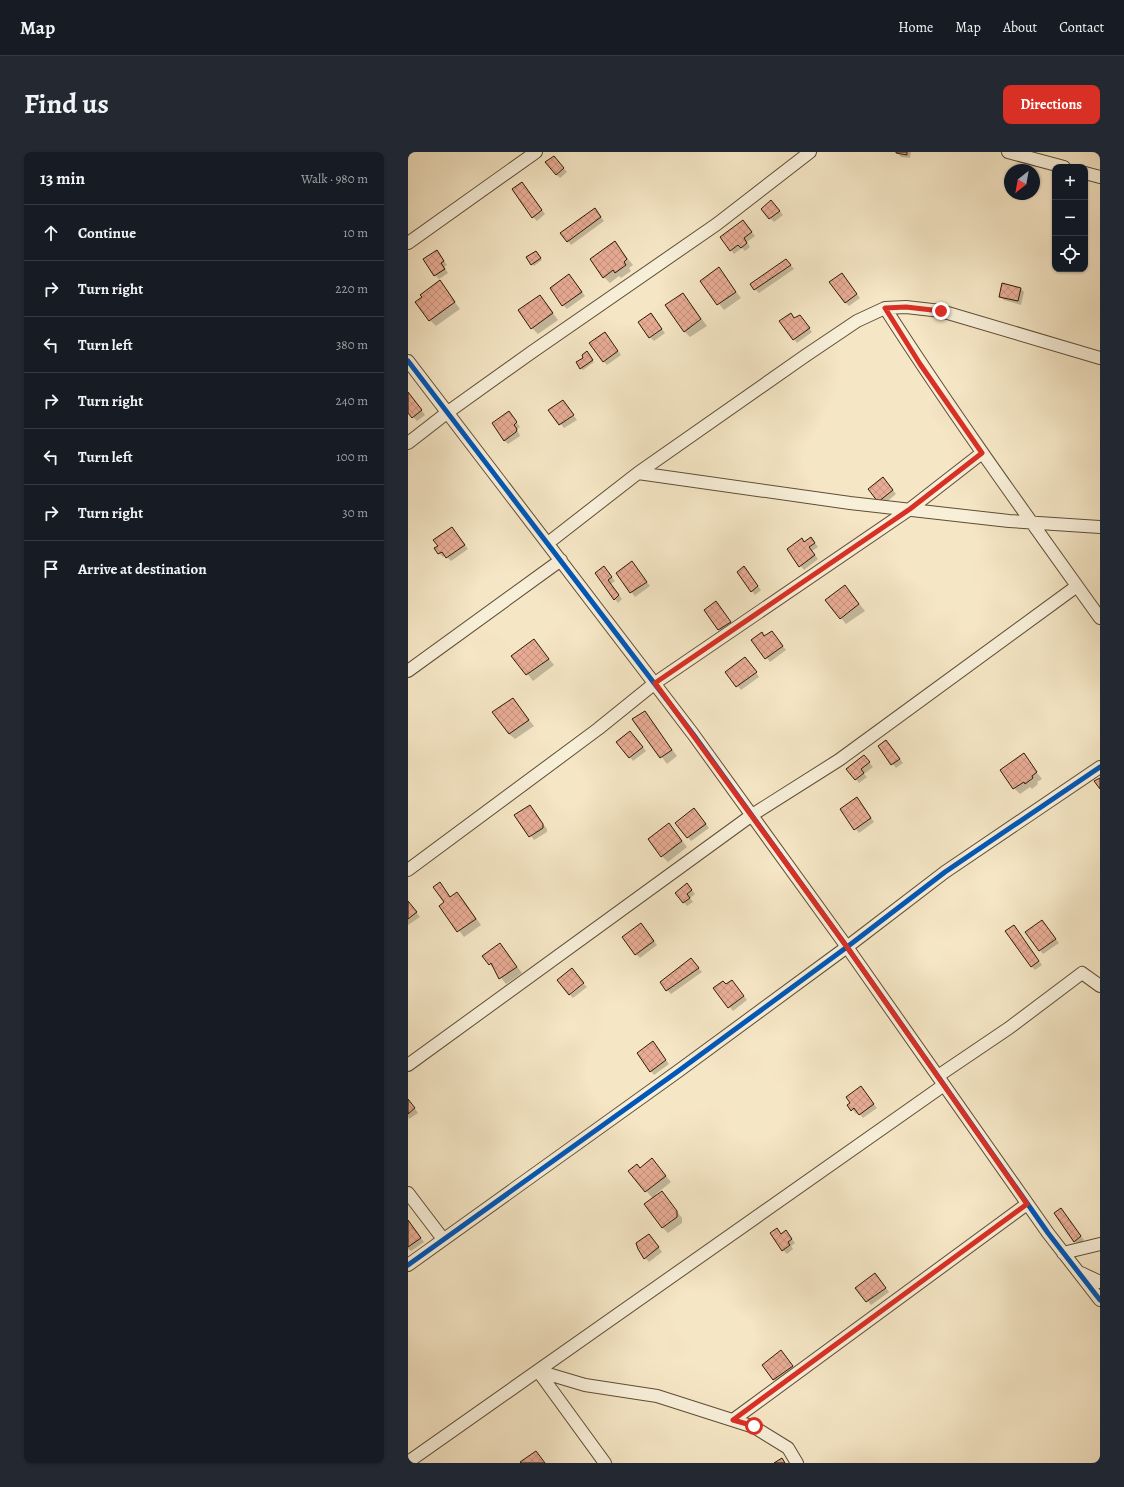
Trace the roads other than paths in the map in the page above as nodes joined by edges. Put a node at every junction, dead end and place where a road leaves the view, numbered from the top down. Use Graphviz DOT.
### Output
graph roads {
  1 [pos="536,152"];
  2 [pos="810,152"];
  3 [pos="1008,152"];
  4 [pos="1053,164"];
  5 [pos="1088,174"];
  6 [pos="1100,177"];
  7 [pos="408,243"];
  8 [pos="885,308"];
  9 [pos="1100,358"];
  10 [pos="408,361"];
  11 [pos="448,412"];
  12 [pos="408,443"];
  13 [pos="982,453"];
  14 [pos="638,473"];
  15 [pos="910,509"];
  16 [pos="1031,522"];
  17 [pos="1100,527"];
  18 [pos="548,543"];
  19 [pos="561,560"];
  20 [pos="1077,586"];
  21 [pos="1100,618"];
  22 [pos="408,671"];
  23 [pos="655,683"];
  24 [pos="1100,767"];
  25 [pos="752,815"];
  26 [pos="408,870"];
  27 [pos="847,947"];
  28 [pos="1100,986"];
  29 [pos="408,1064"];
  30 [pos="941,1081"];
  31 [pos="408,1192"];
  32 [pos="1027,1204"];
  33 [pos="443,1239"];
  34 [pos="1100,1244"];
  35 [pos="1063,1253"];
  36 [pos="408,1265"];
  37 [pos="1077,1270"];
  38 [pos="1100,1282"];
  39 [pos="1100,1300"];
  40 [pos="538,1371"];
  41 [pos="733,1420"];
  42 [pos="408,1462"];
  43 [pos="605,1463"];
  44 [pos="797,1463"];
  1 -- 7 [label="street"];
  2 -- 11 [label="street"];
  3 -- 4 [label="street"];
  5 -- 6 [label="street"];
  8 -- 9 [label="street"];
  8 -- 13 [label="street"];
  8 -- 14 [label="street"];
  10 -- 11 [label="street"];
  11 -- 12 [label="street"];
  11 -- 18 [label="street"];
  13 -- 15 [label="street"];
  13 -- 16 [label="street"];
  14 -- 15 [label="street"];
  14 -- 18 [label="street"];
  15 -- 16 [label="street"];
  15 -- 23 [label="street"];
  16 -- 17 [label="street"];
  16 -- 20 [label="street"];
  18 -- 19 [label="street"];
  19 -- 22 [label="street"];
  19 -- 23 [label="street"];
  20 -- 21 [label="street"];
  20 -- 25 [label="street"];
  23 -- 25 [label="street"];
  23 -- 26 [label="street"];
  24 -- 27 [label="street"];
  25 -- 27 [label="street"];
  25 -- 29 [label="street"];
  27 -- 30 [label="street"];
  27 -- 33 [label="street"];
  28 -- 30 [label="street"];
  30 -- 32 [label="street"];
  30 -- 40 [label="street"];
  31 -- 33 [label="street"];
  32 -- 35 [label="street"];
  32 -- 41 [label="street"];
  33 -- 36 [label="street"];
  34 -- 35 [label="street"];
  35 -- 37 [label="street"];
  37 -- 38 [label="street"];
  37 -- 39 [label="street"];
  40 -- 41 [label="street"];
  40 -- 42 [label="street"];
  40 -- 43 [label="street"];
  41 -- 44 [label="street"];
}
